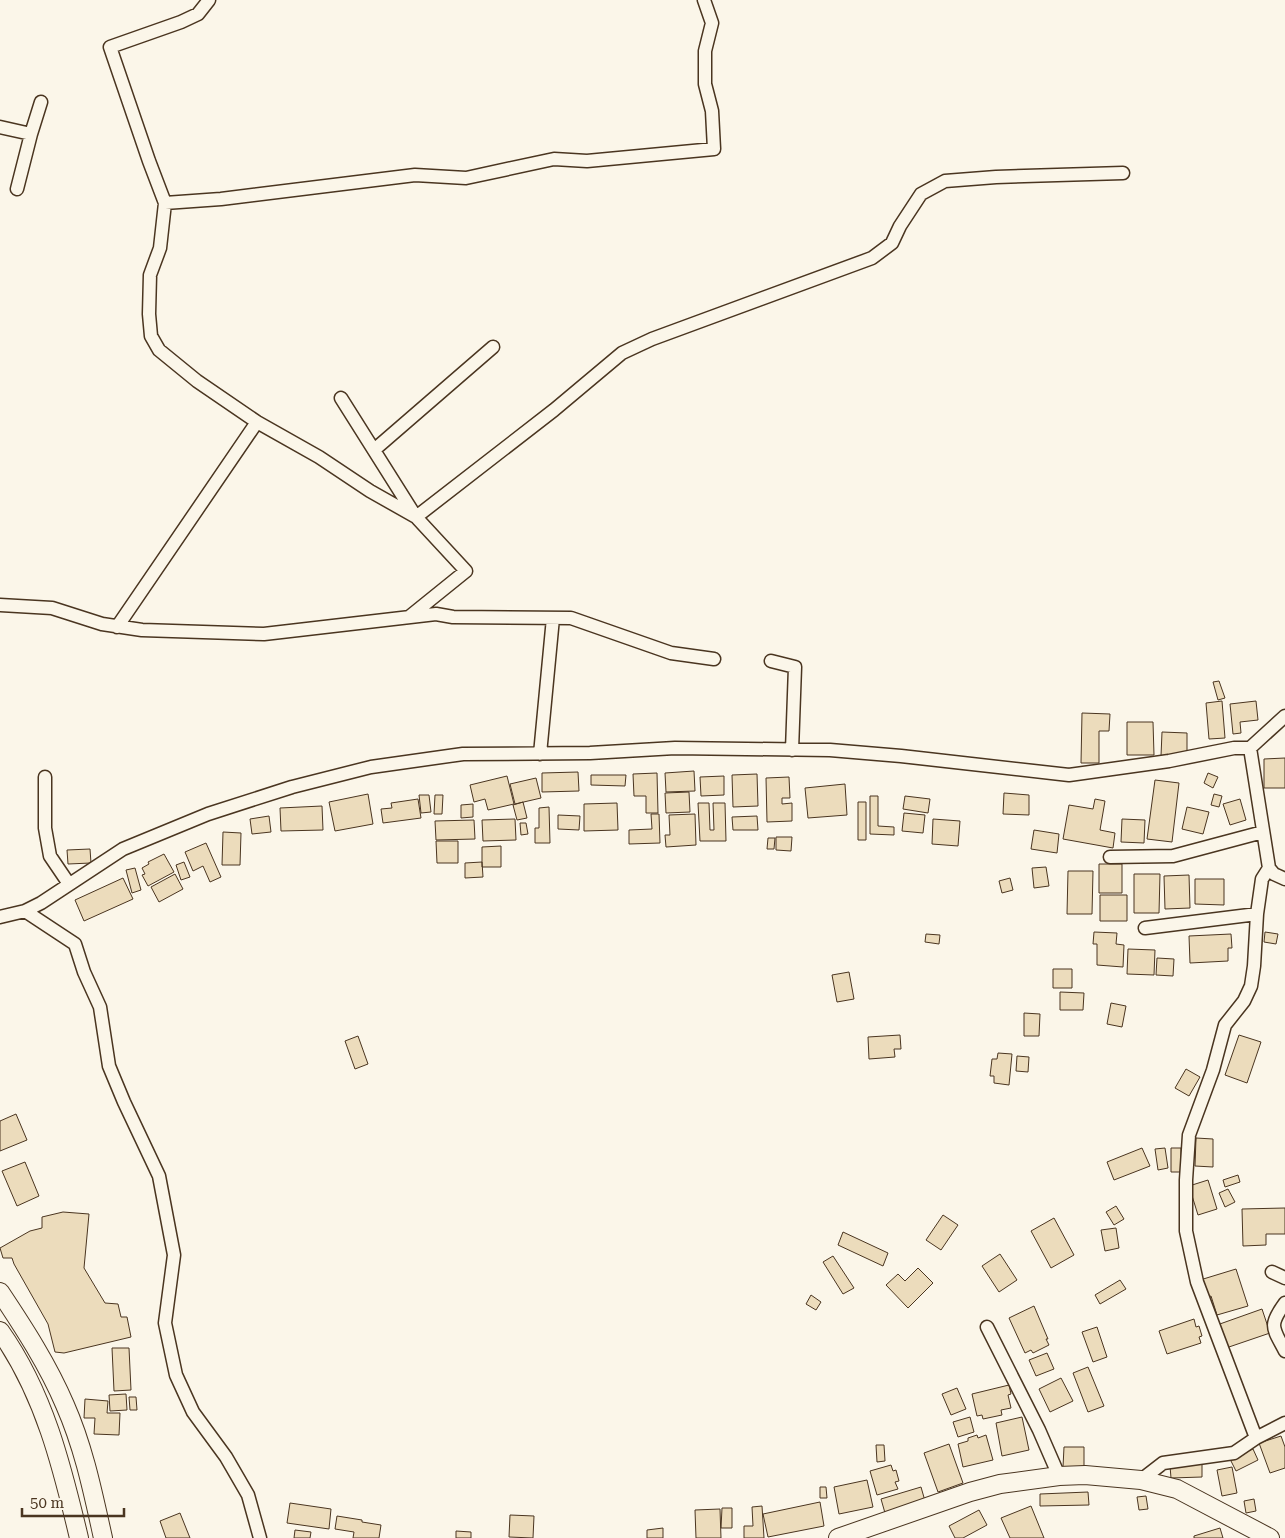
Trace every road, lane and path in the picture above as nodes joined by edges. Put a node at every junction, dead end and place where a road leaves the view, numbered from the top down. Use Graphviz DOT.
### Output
graph roads {
  1 [pos="209,0"];
  2 [pos="704,0"];
  3 [pos="41,102"];
  4 [pos="0,127"];
  5 [pos="30,134"];
  6 [pos="1123,173"];
  7 [pos="17,189"];
  8 [pos="165,203"];
  9 [pos="493,347"];
  10 [pos="341,398"];
  11 [pos="257,422"];
  12 [pos="374,450"];
  13 [pos="416,517"];
  14 [pos="0,605"];
  15 [pos="409,617"];
  16 [pos="553,618"];
  17 [pos="117,627"];
  18 [pos="714,659"];
  19 [pos="771,661"];
  20 [pos="1285,716"];
  21 [pos="1250,748"];
  22 [pos="792,750"];
  23 [pos="540,754"];
  24 [pos="45,777"];
  25 [pos="1263,832"];
  26 [pos="1110,857"];
  27 [pos="1269,868"];
  28 [pos="1285,879"];
  29 [pos="69,884"];
  30 [pos="25,911"];
  31 [pos="1257,914"];
  32 [pos="0,918"];
  33 [pos="1145,928"];
  34 [pos="1272,1272"];
  35 [pos="1285,1278"];
  36 [pos="0,1292"];
  37 [pos="1285,1303"];
  38 [pos="987,1327"];
  39 [pos="0,1331"];
  40 [pos="1285,1351"];
  41 [pos="1285,1423"];
  42 [pos="1256,1438"];
  43 [pos="1059,1476"];
  44 [pos="1141,1480"];
  45 [pos="79,1538"];
  46 [pos="103,1538"];
  47 [pos="260,1538"];
  48 [pos="838,1538"];
  49 [pos="1270,1538"];
  1 -- 8 [label="street"];
  2 -- 8 [label="street"];
  3 -- 5 [label="street"];
  4 -- 5 [label="street"];
  5 -- 7 [label="street"];
  6 -- 13 [label="street"];
  8 -- 11 [label="street"];
  9 -- 12 [label="street"];
  10 -- 12 [label="street"];
  11 -- 13 [label="street"];
  11 -- 17 [label="street"];
  12 -- 13 [label="street"];
  13 -- 15 [label="street"];
  14 -- 17 [label="street"];
  15 -- 16 [label="street"];
  15 -- 17 [label="street"];
  16 -- 18 [label="street"];
  16 -- 23 [label="street"];
  19 -- 22 [label="street"];
  20 -- 21 [label="street"];
  21 -- 22 [label="street"];
  21 -- 25 [label="street"];
  22 -- 23 [label="street"];
  23 -- 29 [label="street"];
  24 -- 29 [label="street"];
  25 -- 26 [label="street"];
  25 -- 27 [label="street"];
  27 -- 28 [label="street"];
  27 -- 31 [label="street"];
  29 -- 30 [label="street"];
  30 -- 32 [label="street"];
  30 -- 47 [label="street"];
  31 -- 33 [label="street"];
  31 -- 42 [label="street"];
  34 -- 35 [label="street"];
  36 -- 46 [label="street"];
  37 -- 40 [label="street"];
  38 -- 43 [label="street"];
  39 -- 45 [label="street"];
  41 -- 42 [label="street"];
  42 -- 44 [label="street"];
  43 -- 44 [label="street"];
  43 -- 48 [label="street"];
  44 -- 49 [label="street"];
}
